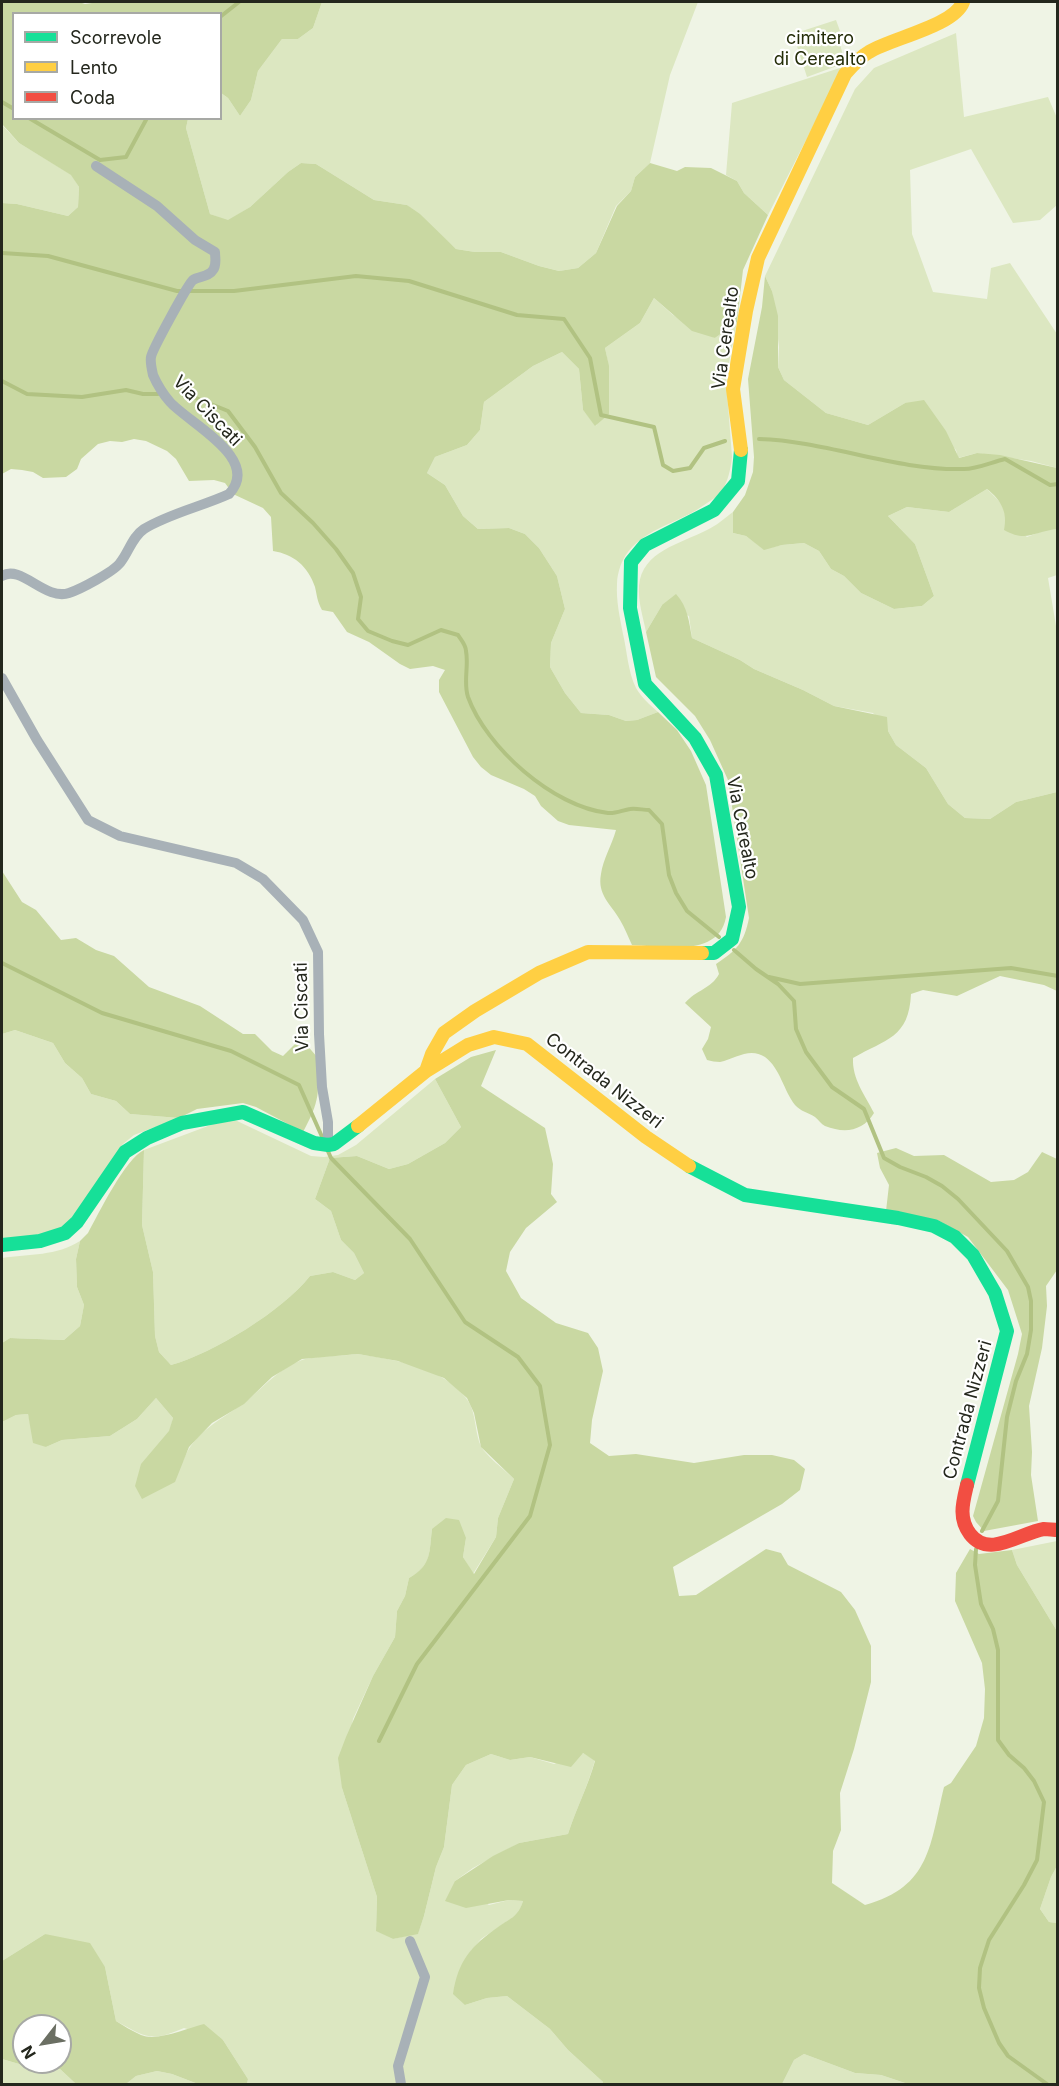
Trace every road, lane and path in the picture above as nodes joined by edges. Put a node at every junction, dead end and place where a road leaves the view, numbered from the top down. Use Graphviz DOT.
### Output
graph roads {
  1 [pos="963,2"];
  2 [pos="96,165"];
  3 [pos="2,576"];
  4 [pos="2,678"];
  5 [pos="426,1071"];
  6 [pos="325,1144"];
  7 [pos="2,1245"];
  8 [pos="1058,1530"];
  9 [pos="410,1941"];
  10 [pos="401,2085"];
  1 -- 5 [label="street, Via Cerealto"];
  2 -- 3 [label="street, Via Ciscati"];
  4 -- 6 [label="street, Via Ciscati"];
  5 -- 6 [label="street, Contrada Nizzeri"];
  5 -- 8 [label="street, Contrada Nizzeri"];
  6 -- 7 [label="street"];
  9 -- 10 [label="street"];
}
